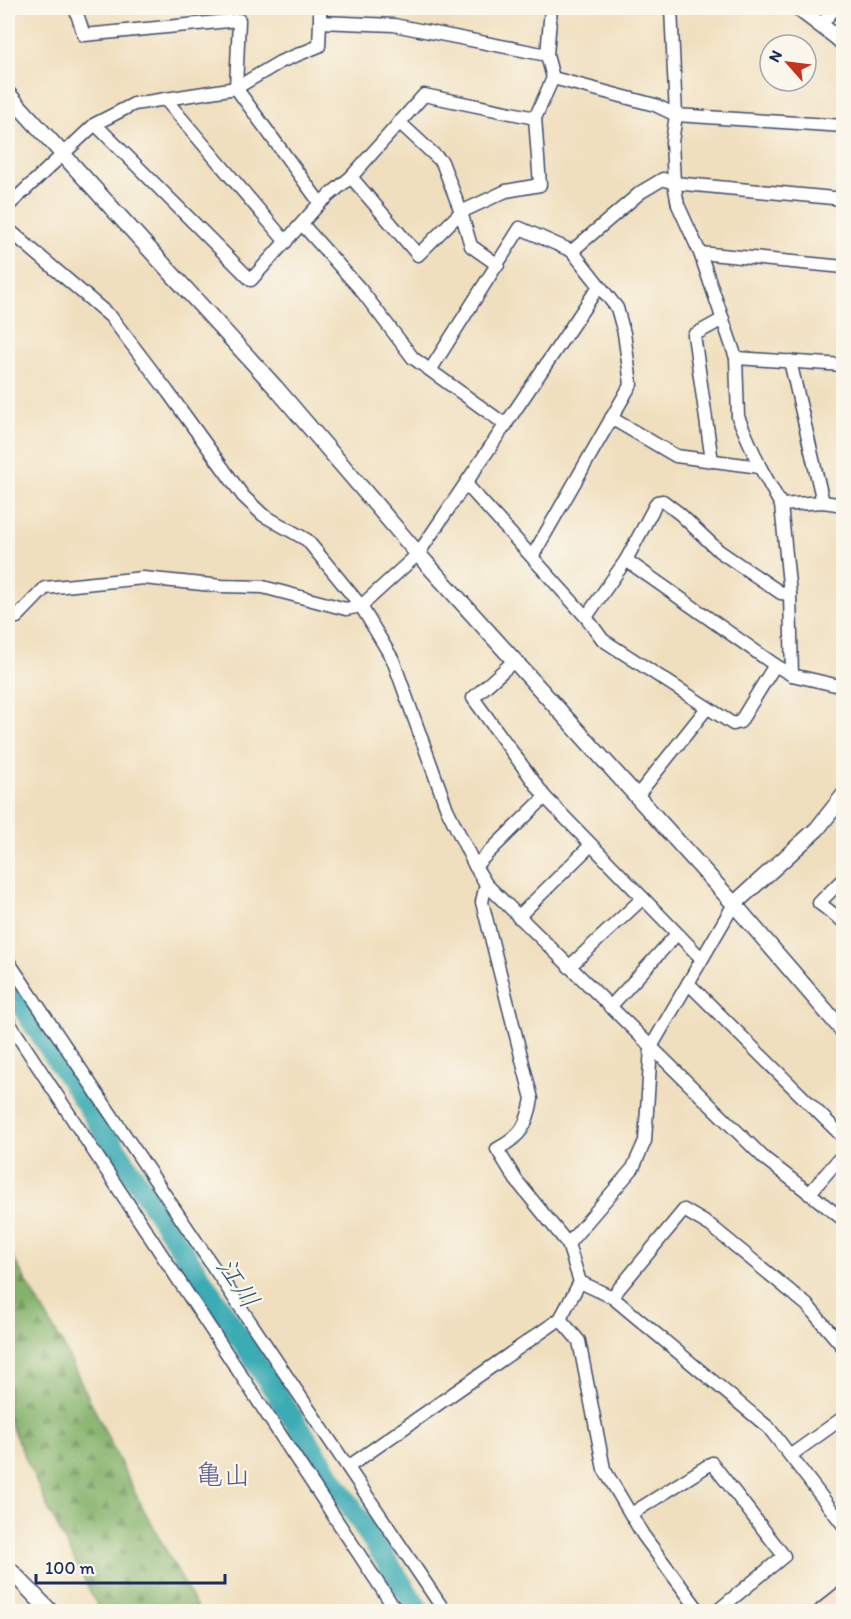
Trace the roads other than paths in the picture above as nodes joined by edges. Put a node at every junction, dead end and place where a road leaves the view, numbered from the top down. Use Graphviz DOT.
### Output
graph roads {
  1 [pos="75,8"];
  2 [pos="320,8"];
  3 [pos="551,8"];
  4 [pos="671,8"];
  5 [pos="798,8"];
  6 [pos="835,8"];
  7 [pos="320,21"];
  8 [pos="821,25"];
  9 [pos="843,44"];
  10 [pos="547,55"];
  11 [pos="553,78"];
  12 [pos="236,88"];
  13 [pos="8,94"];
  14 [pos="165,99"];
  15 [pos="676,115"];
  16 [pos="535,118"];
  17 [pos="399,122"];
  18 [pos="95,124"];
  19 [pos="843,126"];
  20 [pos="62,154"];
  21 [pos="351,177"];
  22 [pos="674,183"];
  23 [pos="843,199"];
  24 [pos="320,203"];
  25 [pos="8,206"];
  26 [pos="461,212"];
  27 [pos="302,224"];
  28 [pos="8,229"];
  29 [pos="286,242"];
  30 [pos="572,251"];
  31 [pos="700,254"];
  32 [pos="498,265"];
  33 [pos="843,267"];
  34 [pos="599,286"];
  35 [pos="723,320"];
  36 [pos="736,358"];
  37 [pos="790,361"];
  38 [pos="843,365"];
  39 [pos="431,369"];
  40 [pos="611,418"];
  41 [pos="506,424"];
  42 [pos="712,461"];
  43 [pos="760,467"];
  44 [pos="466,484"];
  45 [pos="823,502"];
  46 [pos="781,505"];
  47 [pos="843,505"];
  48 [pos="418,554"];
  49 [pos="531,557"];
  50 [pos="626,560"];
  51 [pos="790,594"];
  52 [pos="361,606"];
  53 [pos="8,610"];
  54 [pos="586,617"];
  55 [pos="514,661"];
  56 [pos="775,665"];
  57 [pos="792,675"];
  58 [pos="843,687"];
  59 [pos="707,708"];
  60 [pos="843,795"];
  61 [pos="637,796"];
  62 [pos="545,797"];
  63 [pos="591,845"];
  64 [pos="475,866"];
  65 [pos="843,879"];
  66 [pos="486,884"];
  67 [pos="643,898"];
  68 [pos="734,904"];
  69 [pos="518,917"];
  70 [pos="843,922"];
  71 [pos="677,934"];
  72 [pos="702,959"];
  73 [pos="8,961"];
  74 [pos="569,967"];
  75 [pos="688,983"];
  76 [pos="610,1007"];
  77 [pos="8,1021"];
  78 [pos="843,1032"];
  79 [pos="651,1047"];
  80 [pos="843,1138"];
  81 [pos="843,1154"];
  82 [pos="809,1194"];
  83 [pos="843,1220"];
  84 [pos="568,1244"];
  85 [pos="580,1282"];
  86 [pos="612,1297"];
  87 [pos="560,1319"];
  88 [pos="843,1348"];
  89 [pos="843,1417"];
  90 [pos="791,1455"];
  91 [pos="348,1467"];
  92 [pos="631,1514"];
  93 [pos="843,1526"];
  94 [pos="8,1568"];
  95 [pos="843,1595"];
  96 [pos="51,1611"];
  97 [pos="397,1611"];
  98 [pos="445,1611"];
  99 [pos="700,1611"];
  100 [pos="716,1611"];
  101 [pos="823,1611"];
  1 -- 12 [label="street"];
  2 -- 7 [label="street"];
  3 -- 10 [label="street"];
  4 -- 15 [label="street"];
  5 -- 8 [label="street"];
  6 -- 8 [label="street"];
  7 -- 10 [label="street"];
  7 -- 12 [label="street"];
  8 -- 9 [label="street"];
  10 -- 11 [label="street"];
  11 -- 15 [label="street"];
  11 -- 16 [label="street"];
  12 -- 14 [label="street"];
  12 -- 24 [label="street"];
  13 -- 20 [label="street"];
  14 -- 18 [label="street"];
  14 -- 29 [label="street"];
  15 -- 19 [label="street"];
  15 -- 22 [label="street"];
  16 -- 17 [label="street"];
  16 -- 26 [label="street"];
  17 -- 21 [label="street"];
  17 -- 26 [label="street"];
  18 -- 20 [label="street"];
  18 -- 29 [label="street"];
  20 -- 25 [label="street"];
  20 -- 48 [label="street"];
  21 -- 24 [label="street"];
  21 -- 26 [label="street"];
  22 -- 23 [label="street"];
  22 -- 30 [label="street"];
  22 -- 31 [label="street"];
  24 -- 27 [label="street"];
  26 -- 32 [label="street"];
  27 -- 29 [label="street"];
  27 -- 39 [label="street"];
  28 -- 52 [label="street"];
  30 -- 32 [label="street"];
  30 -- 34 [label="street"];
  31 -- 33 [label="street"];
  31 -- 35 [label="street"];
  32 -- 39 [label="street"];
  34 -- 40 [label="street"];
  34 -- 41 [label="street"];
  35 -- 36 [label="street"];
  35 -- 42 [label="street"];
  36 -- 37 [label="street"];
  36 -- 43 [label="street"];
  37 -- 38 [label="street"];
  37 -- 45 [label="street"];
  39 -- 41 [label="street"];
  40 -- 42 [label="street"];
  40 -- 49 [label="street"];
  41 -- 44 [label="street"];
  42 -- 43 [label="street"];
  43 -- 46 [label="street"];
  44 -- 48 [label="street"];
  44 -- 49 [label="street"];
  45 -- 46 [label="street"];
  45 -- 47 [label="street"];
  46 -- 51 [label="street"];
  48 -- 52 [label="street"];
  48 -- 55 [label="street"];
  49 -- 54 [label="street"];
  50 -- 51 [label="street"];
  50 -- 54 [label="street"];
  50 -- 56 [label="street"];
  51 -- 57 [label="street"];
  52 -- 53 [label="street"];
  52 -- 64 [label="street"];
  54 -- 59 [label="street"];
  55 -- 61 [label="street"];
  55 -- 62 [label="street"];
  56 -- 57 [label="street"];
  56 -- 59 [label="street"];
  57 -- 58 [label="street"];
  59 -- 61 [label="street"];
  60 -- 68 [label="street"];
  61 -- 68 [label="street"];
  62 -- 63 [label="street"];
  62 -- 64 [label="street"];
  63 -- 67 [label="street"];
  63 -- 69 [label="street"];
  64 -- 66 [label="street"];
  65 -- 70 [label="street"];
  66 -- 69 [label="street"];
  66 -- 84 [label="street"];
  67 -- 71 [label="street"];
  67 -- 74 [label="street"];
  68 -- 72 [label="street"];
  68 -- 78 [label="street"];
  69 -- 74 [label="street"];
  71 -- 72 [label="street"];
  71 -- 76 [label="street"];
  72 -- 75 [label="street"];
  73 -- 91 [label="street"];
  74 -- 76 [label="street"];
  75 -- 79 [label="street"];
  75 -- 80 [label="street"];
  76 -- 79 [label="street"];
  77 -- 97 [label="street"];
  79 -- 82 [label="street"];
  79 -- 84 [label="street"];
  81 -- 82 [label="street"];
  82 -- 83 [label="street"];
  84 -- 85 [label="street"];
  85 -- 86 [label="street"];
  85 -- 87 [label="street"];
  86 -- 88 [label="street"];
  86 -- 90 [label="street"];
  87 -- 91 [label="street"];
  87 -- 92 [label="street"];
  89 -- 90 [label="street"];
  90 -- 93 [label="street"];
  91 -- 98 [label="street"];
  92 -- 99 [label="street"];
  92 -- 100 [label="street"];
  94 -- 96 [label="street"];
  95 -- 101 [label="main road"];
}
